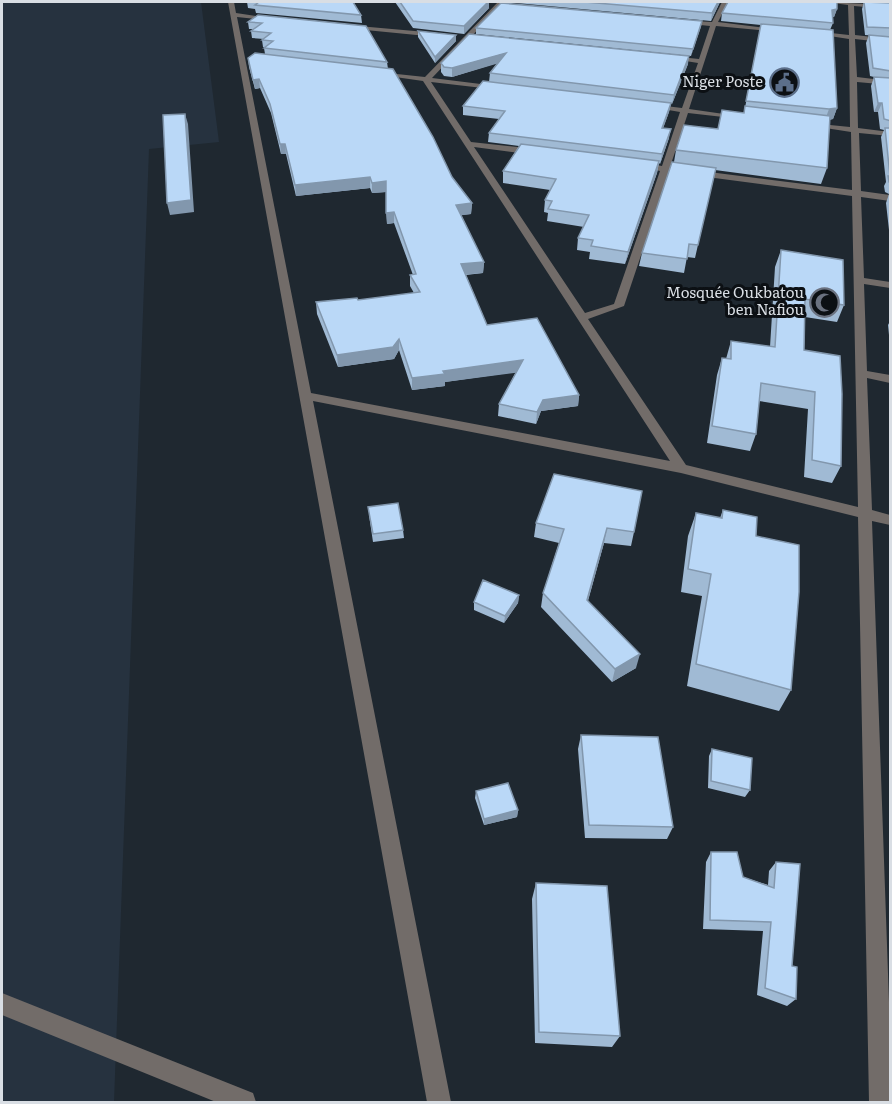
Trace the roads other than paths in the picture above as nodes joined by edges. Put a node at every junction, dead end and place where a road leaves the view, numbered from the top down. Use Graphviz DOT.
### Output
graph roads {
  1 [pos="725,2"];
  2 [pos="828,2"];
  3 [pos="488,3"];
  4 [pos="500,3"];
  5 [pos="851,3"];
  6 [pos="510,5"];
  7 [pos="891,7"];
  8 [pos="233,8"];
  9 [pos="280,20"];
  10 [pos="668,20"];
  11 [pos="714,24"];
  12 [pos="339,26"];
  13 [pos="794,32"];
  14 [pos="805,33"];
  15 [pos="443,36"];
  16 [pos="454,37"];
  17 [pos="851,37"];
  18 [pos="466,38"];
  19 [pos="478,39"];
  20 [pos="891,41"];
  21 [pos="666,58"];
  22 [pos="701,62"];
  23 [pos="369,73"];
  24 [pos="852,79"];
  25 [pos="426,80"];
  26 [pos="891,83"];
  27 [pos="508,90"];
  28 [pos="638,105"];
  29 [pos="685,110"];
  30 [pos="752,118"];
  31 [pos="797,123"];
  32 [pos="853,130"];
  33 [pos="891,134"];
  34 [pos="468,144"];
  35 [pos="549,154"];
  36 [pos="630,164"];
  37 [pos="665,169"];
  38 [pos="855,193"];
  39 [pos="891,198"];
  40 [pos="858,280"];
  41 [pos="891,285"];
  42 [pos="582,317"];
  43 [pos="860,373"];
  44 [pos="891,379"];
  45 [pos="306,396"];
  46 [pos="681,468"];
  47 [pos="864,515"];
  48 [pos="891,520"];
  49 [pos="2,1004"];
  50 [pos="244,1102"];
  51 [pos="439,1102"];
  52 [pos="881,1102"];
  1 -- 11 [label="street"];
  2 -- 5 [label="street"];
  3 -- 4 [label="street"];
  4 -- 6 [label="street"];
  4 -- 18 [label="street"];
  5 -- 7 [label="street"];
  5 -- 17 [label="street"];
  8 -- 9 [label="street"];
  8 -- 45 [label="street"];
  10 -- 11 [label="street"];
  11 -- 13 [label="street"];
  11 -- 22 [label="street"];
  12 -- 15 [label="street"];
  14 -- 17 [label="street"];
  16 -- 18 [label="street"];
  17 -- 20 [label="street"];
  17 -- 24 [label="street"];
  18 -- 19 [label="street"];
  18 -- 25 [label="street"];
  21 -- 22 [label="street"];
  22 -- 29 [label="street"];
  23 -- 25 [label="street"];
  24 -- 26 [label="street"];
  24 -- 32 [label="street"];
  25 -- 27 [label="street"];
  25 -- 34 [label="street"];
  28 -- 29 [label="street"];
  29 -- 30 [label="street"];
  29 -- 37 [label="street"];
  31 -- 32 [label="street"];
  32 -- 33 [label="street"];
  32 -- 38 [label="street"];
  34 -- 35 [label="street"];
  34 -- 42 [label="street"];
  36 -- 37 [label="street"];
  37 -- 38 [label="street"];
  37 -- 42 [label="street"];
  38 -- 39 [label="street"];
  38 -- 40 [label="street"];
  40 -- 41 [label="street"];
  40 -- 43 [label="street"];
  42 -- 46 [label="street"];
  43 -- 44 [label="street"];
  43 -- 47 [label="street"];
  45 -- 46 [label="street"];
  45 -- 51 [label="street"];
  46 -- 47 [label="street"];
  47 -- 48 [label="street"];
  47 -- 52 [label="street"];
  49 -- 50 [label="street"];
}
